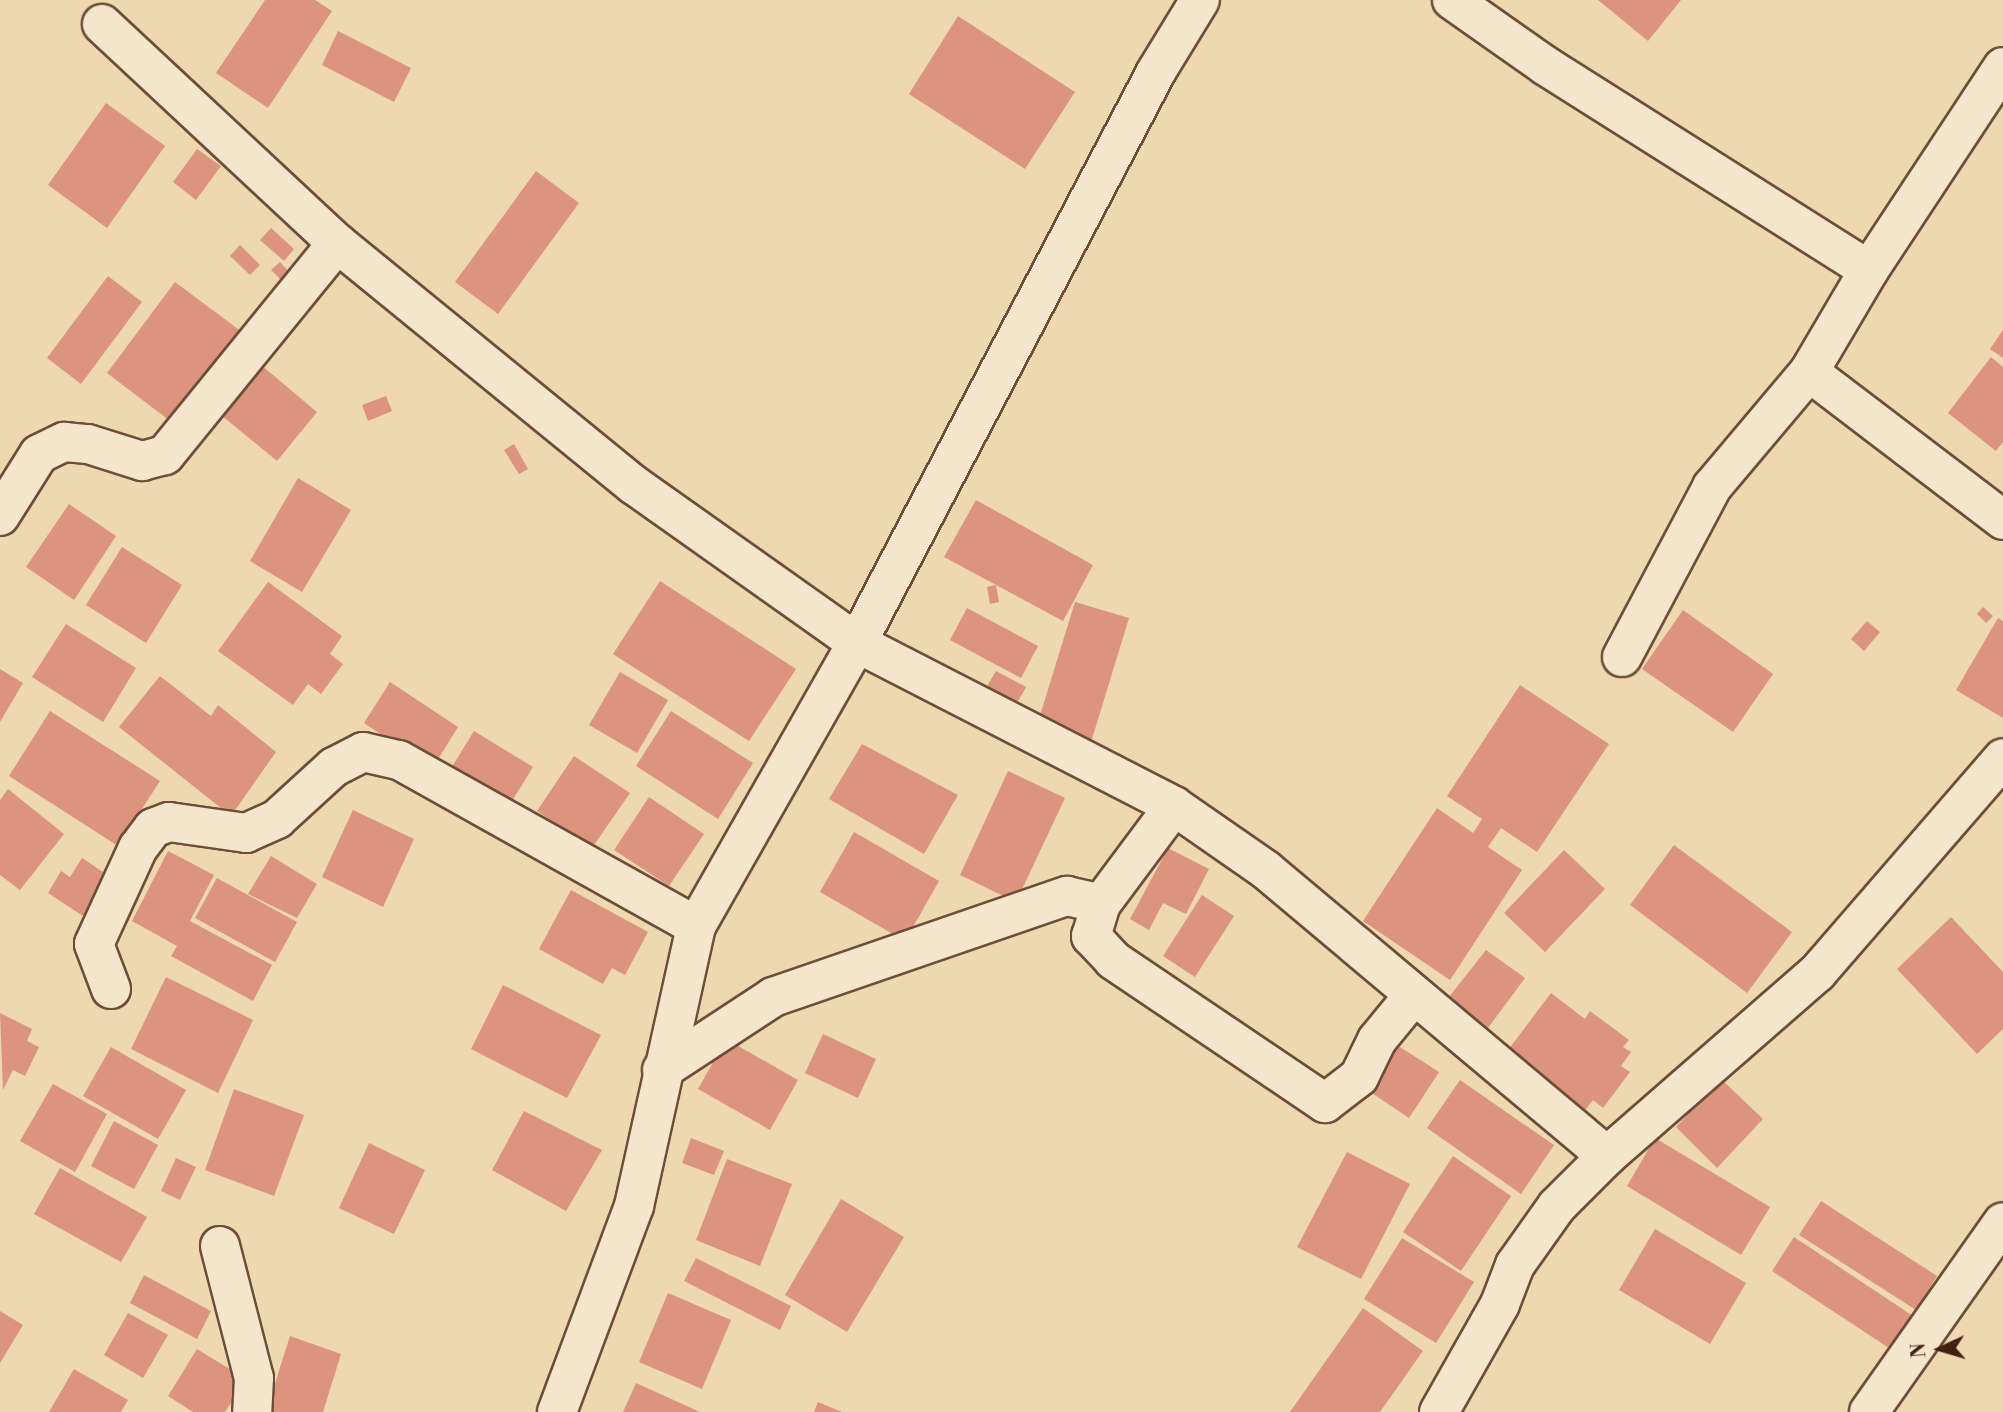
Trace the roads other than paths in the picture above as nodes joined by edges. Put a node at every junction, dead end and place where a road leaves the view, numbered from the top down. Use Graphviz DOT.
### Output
graph roads {
  1 [pos="1199,0"];
  2 [pos="1452,0"];
  3 [pos="102,24"];
  4 [pos="2003,67"];
  5 [pos="337,243"];
  6 [pos="1869,270"];
  7 [pos="1809,372"];
  8 [pos="0,516"];
  9 [pos="2003,520"];
  10 [pos="857,643"];
  11 [pos="1622,657"];
  12 [pos="2003,758"];
  13 [pos="1174,806"];
  14 [pos="1101,904"];
  15 [pos="696,926"];
  16 [pos="111,989"];
  17 [pos="1414,995"];
  18 [pos="662,1070"];
  19 [pos="1607,1156"];
  20 [pos="2003,1222"];
  21 [pos="220,1246"];
  22 [pos="252,1412"];
  23 [pos="557,1412"];
  24 [pos="1439,1412"];
  25 [pos="1869,1412"];
  1 -- 10 [label="street"];
  2 -- 6 [label="street"];
  3 -- 5 [label="street"];
  4 -- 6 [label="street"];
  5 -- 8 [label="street"];
  5 -- 10 [label="street"];
  6 -- 7 [label="street"];
  7 -- 9 [label="street"];
  7 -- 11 [label="street"];
  10 -- 13 [label="street"];
  10 -- 15 [label="street"];
  12 -- 19 [label="street"];
  13 -- 14 [label="street"];
  13 -- 17 [label="street"];
  14 -- 17 [label="street"];
  14 -- 18 [label="street"];
  15 -- 16 [label="street"];
  15 -- 18 [label="street"];
  17 -- 19 [label="street"];
  18 -- 23 [label="street"];
  19 -- 24 [label="street"];
  20 -- 25 [label="street"];
  21 -- 22 [label="street"];
}
